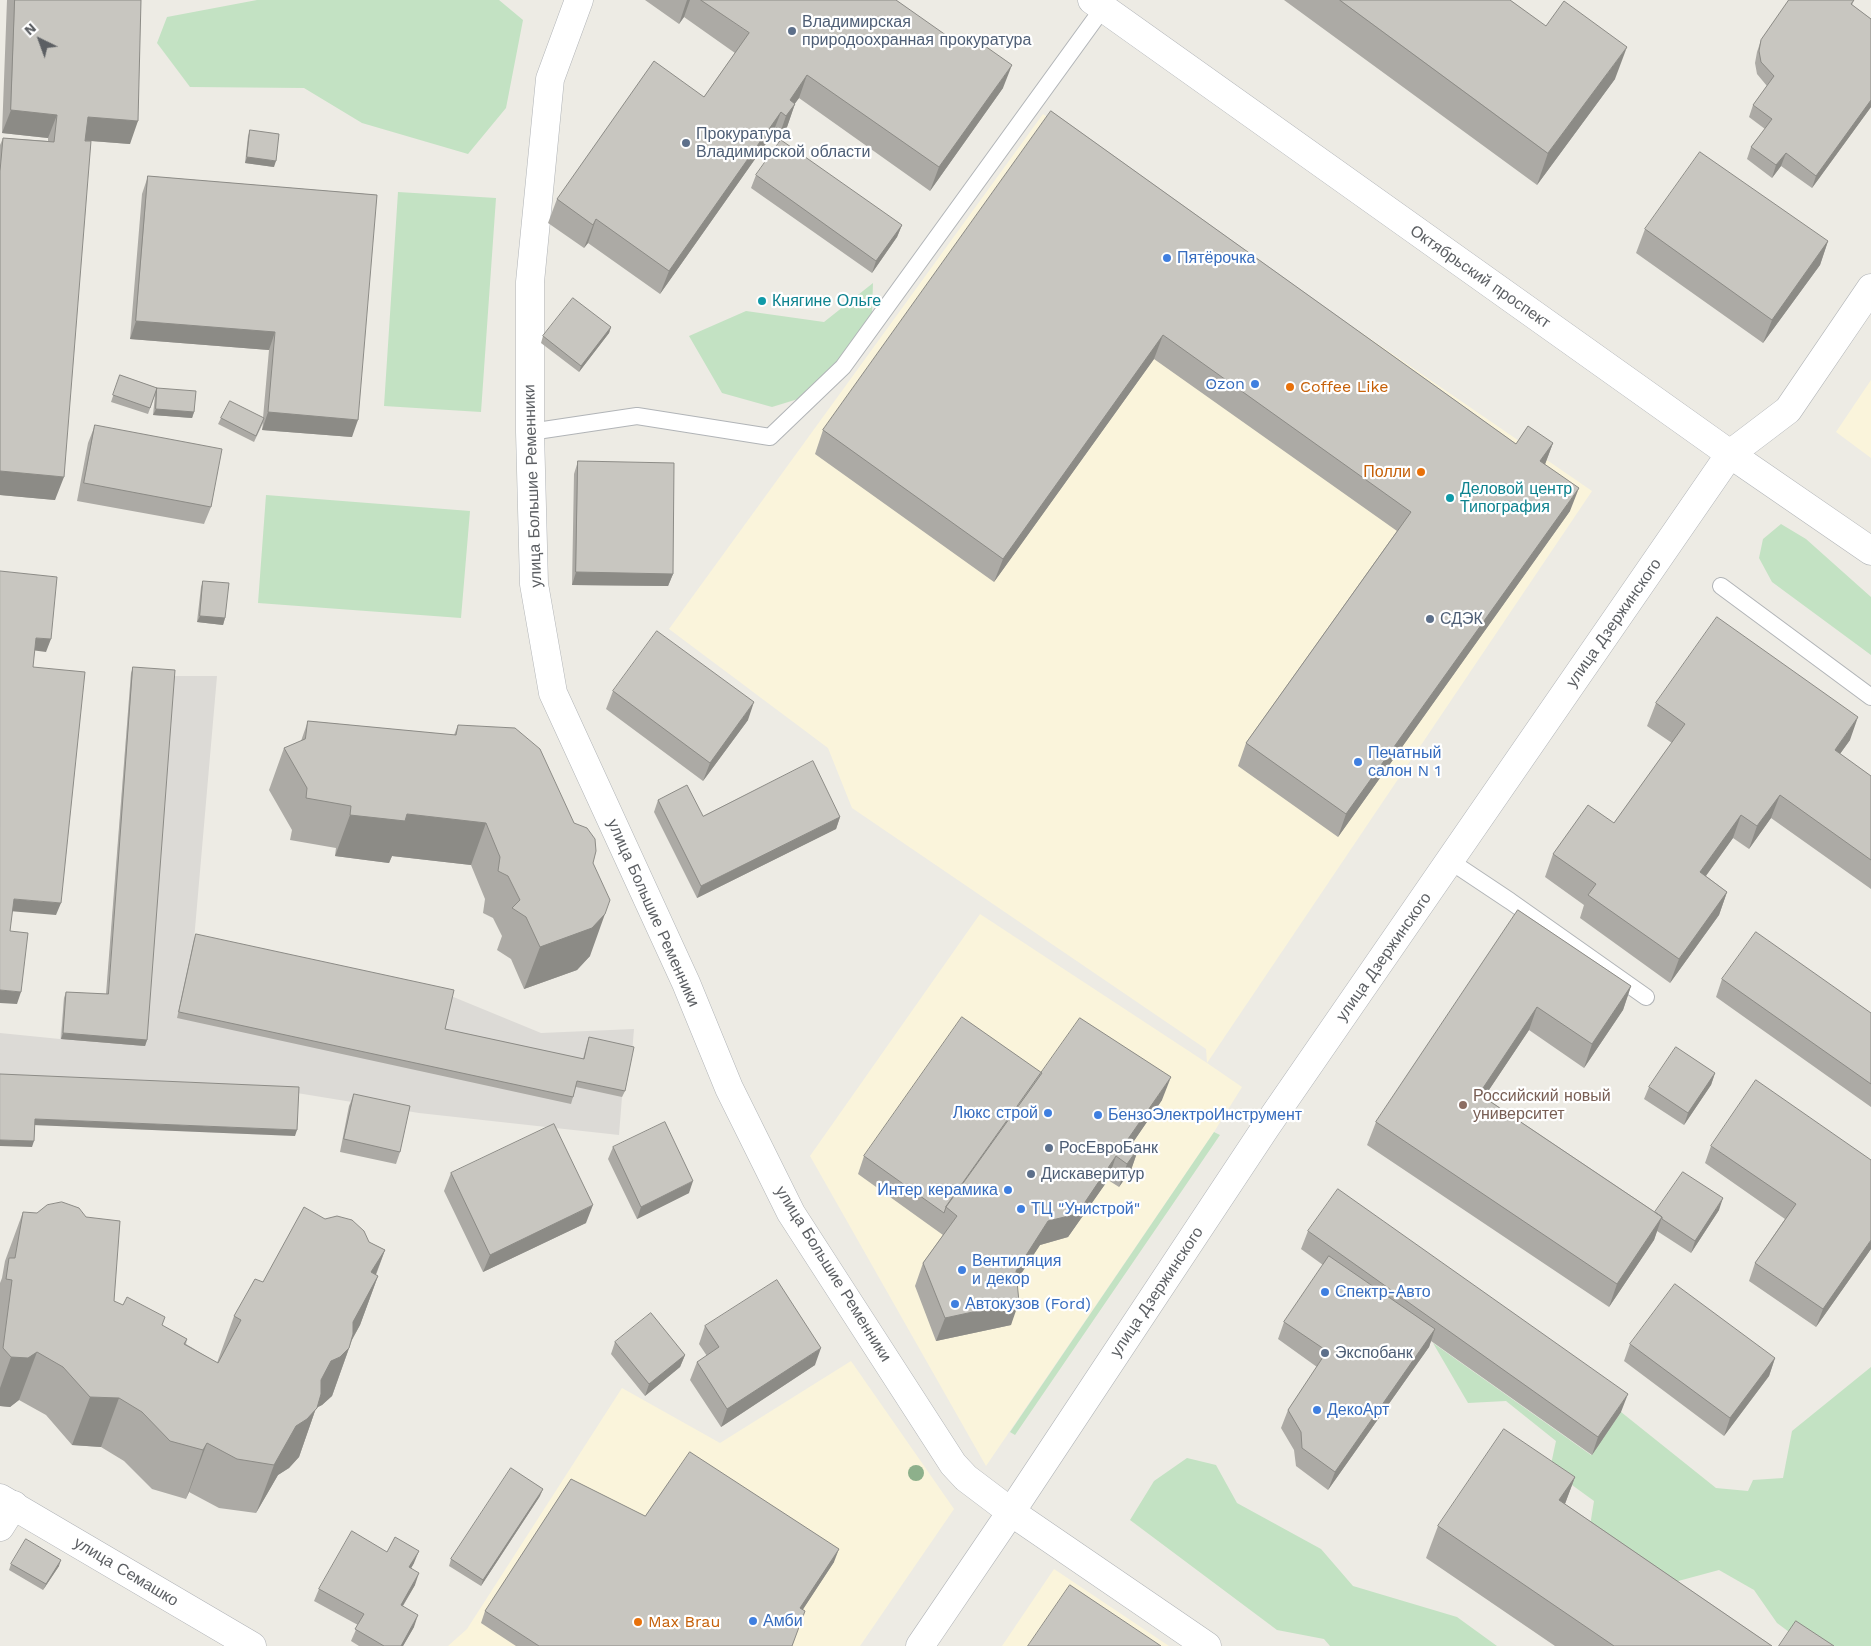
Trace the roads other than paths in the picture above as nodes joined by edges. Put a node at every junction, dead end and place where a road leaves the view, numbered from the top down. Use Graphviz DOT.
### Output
graph roads {
  1 [pos="579,0"];
  2 [pos="1102,3"];
  3 [pos="1871,288"];
  4 [pos="530,432"];
  5 [pos="1730,454"];
  6 [pos="1871,551"];
  7 [pos="1721,586"];
  8 [pos="1871,697"];
  9 [pos="1450,861"];
  10 [pos="1646,998"];
  11 [pos="5,1510"];
  12 [pos="1011,1512"];
  13 [pos="252,1646"];
  14 [pos="920,1646"];
  15 [pos="1206,1646"];
  1 -- 4 [label="street, улица Большие Ременники"];
  2 -- 4 [label="lane"];
  2 -- 5 [label="street, Октябрьский проспект"];
  3 -- 5 [label="street, улица Дзержинского"];
  4 -- 12 [label="street, улица Большие Ременники"];
  5 -- 6 [label="street, Октябрьский проспект"];
  5 -- 9 [label="street, улица Дзержинского"];
  7 -- 8 [label="lane"];
  9 -- 10 [label="lane"];
  9 -- 12 [label="street, улица Дзержинского"];
  11 -- 13 [label="street, улица Семашко"];
  12 -- 14 [label="street, улица Дзержинского"];
  12 -- 15 [label="street, улица Большие Ременники"];
}
